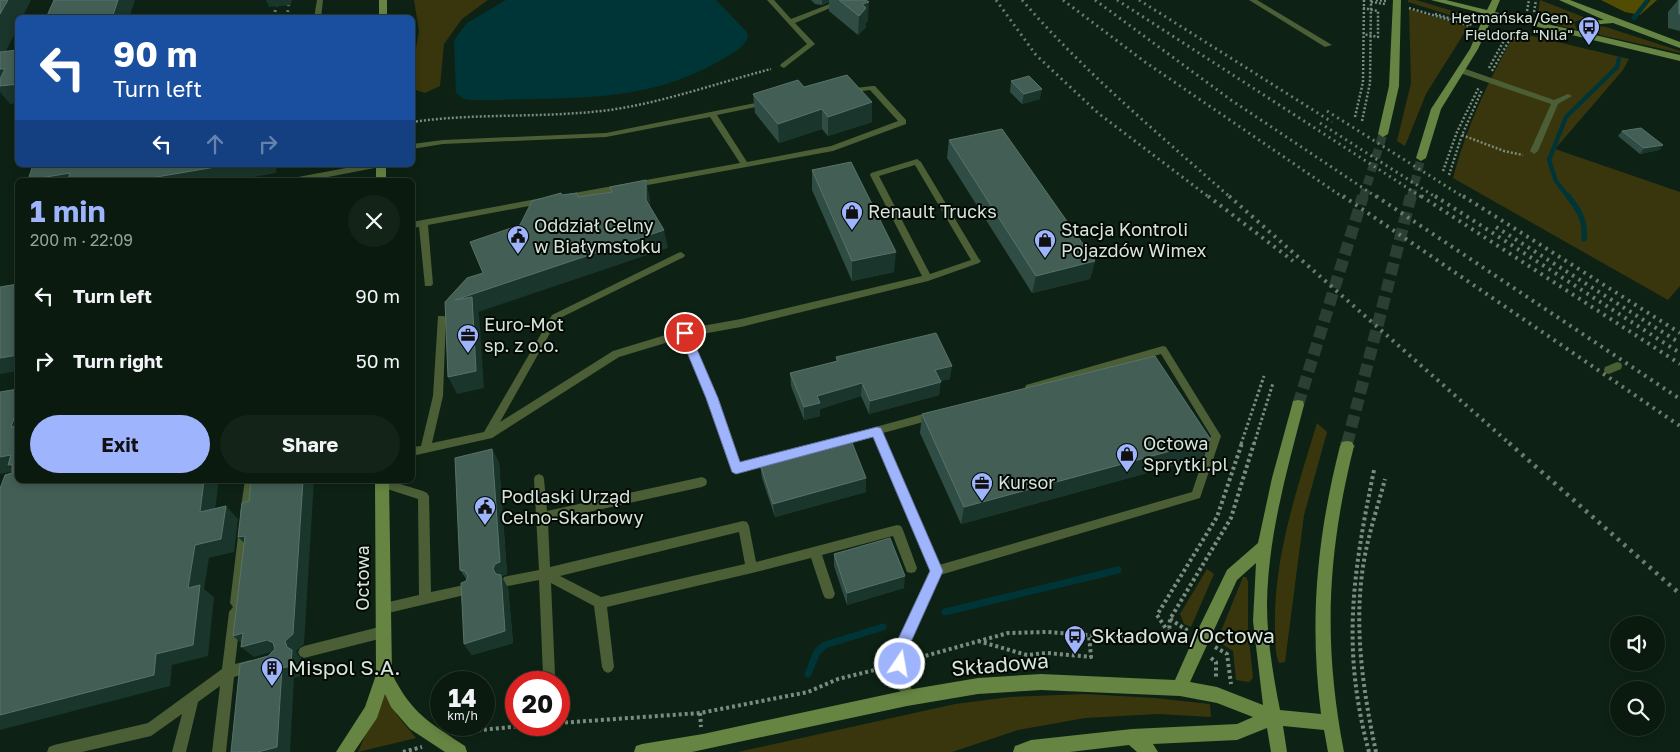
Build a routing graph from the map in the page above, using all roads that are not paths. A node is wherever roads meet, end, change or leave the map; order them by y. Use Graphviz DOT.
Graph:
graph roads {
  1 [pos="320,0"];
  2 [pos="383,0"];
  3 [pos="770,0"];
  4 [pos="846,0"];
  5 [pos="1252,0"];
  6 [pos="1435,0"];
  7 [pos="1496,0"];
  8 [pos="1562,0"];
  9 [pos="1397,3"];
  10 [pos="1489,14"];
  11 [pos="318,15"];
  12 [pos="383,15"];
  13 [pos="790,22"];
  14 [pos="1615,22"];
  15 [pos="1593,38"];
  16 [pos="1328,45"];
  17 [pos="1680,45"];
  18 [pos="1680,58"];
  19 [pos="784,66"];
  20 [pos="1460,70"];
  21 [pos="836,92"];
  22 [pos="1568,96"];
  23 [pos="774,100"];
  24 [pos="1555,103"];
  25 [pos="712,114"];
  26 [pos="1383,134"];
  27 [pos="415,147"];
  28 [pos="1534,151"];
  29 [pos="1421,158"];
  30 [pos="745,165"];
  31 [pos="365,167"];
  32 [pos="308,178"];
  33 [pos="561,198"];
  34 [pos="551,200"];
  35 [pos="423,223"];
  36 [pos="415,224"];
  37 [pos="681,255"];
  38 [pos="928,278"];
  39 [pos="428,284"];
  40 [pos="441,318"];
  41 [pos="685,333"];
  42 [pos="1018,391"];
  43 [pos="1298,405"];
  44 [pos="943,412"];
  45 [pos="877,431"];
  46 [pos="488,435"];
  47 [pos="1346,446"];
  48 [pos="425,449"];
  49 [pos="415,451"];
  50 [pos="538,479"];
  51 [pos="702,482"];
  52 [pos="250,483"];
  53 [pos="382,483"];
  54 [pos="387,483"];
  55 [pos="542,517"];
  56 [pos="1264,547"];
  57 [pos="815,551"];
  58 [pos="752,568"];
  59 [pos="911,568"];
  60 [pos="936,571"];
  61 [pos="545,574"];
  62 [pos="508,581"];
  63 [pos="469,589"];
  64 [pos="829,594"];
  65 [pos="424,599"];
  66 [pos="600,603"];
  67 [pos="384,608"];
  68 [pos="383,632"];
  69 [pos="304,652"];
  70 [pos="265,662"];
  71 [pos="608,667"];
  72 [pos="549,671"];
  73 [pos="229,672"];
  74 [pos="384,675"];
  75 [pos="1180,688"];
  76 [pos="193,698"];
  77 [pos="907,698"];
  78 [pos="1273,716"];
  79 [pos="1330,723"];
  80 [pos="1132,737"];
  81 [pos="54,752"];
  82 [pos="179,752"];
  83 [pos="219,752"];
  84 [pos="344,752"];
  85 [pos="459,752"];
  86 [pos="642,752"];
  87 [pos="1021,752"];
  88 [pos="1150,752"];
  89 [pos="1279,752"];
  90 [pos="1336,752"];
  1 -- 11 [label="lane"];
  2 -- 12 [label="main road"];
  3 -- 13 [label="lane"];
  4 -- 13 [label="lane"];
  5 -- 16 [label="lane"];
  6 -- 10 [label="main road"];
  7 -- 10 [label="main road"];
  8 -- 14 [label="main road"];
  9 -- 26 [label="main road"];
  10 -- 15 [label="main road"];
  10 -- 20 [label="main road"];
  13 -- 19 [label="lane"];
  14 -- 15 [label="main road"];
  14 -- 17 [label="main road"];
  15 -- 18 [label="main road"];
  20 -- 24 [label="lane"];
  20 -- 29 [label="main road"];
  21 -- 30 [label="lane"];
  22 -- 24 [label="lane"];
  23 -- 25 [label="lane"];
  24 -- 28 [label="lane"];
  25 -- 27 [label="lane"];
  25 -- 30 [label="lane"];
  30 -- 33 [label="lane"];
  31 -- 32 [label="lane"];
  34 -- 35 [label="lane"];
  35 -- 36 [label="lane"];
  35 -- 39 [label="lane"];
  37 -- 46 [label="lane"];
  38 -- 38 [label="lane"];
  38 -- 41 [label="lane"];
  40 -- 48 [label="lane"];
  41 -- 45 [label="lane"];
  41 -- 46 [label="lane"];
  42 -- 60 [label="lane"];
  43 -- 56 [label="main road"];
  44 -- 45 [label="lane"];
  45 -- 60 [label="lane"];
  46 -- 48 [label="lane"];
  47 -- 79 [label="main road"];
  48 -- 49 [label="lane"];
  50 -- 55 [label="lane"];
  51 -- 55 [label="lane"];
  52 -- 73 [label="lane"];
  53 -- 67 [label="main road, Octowa"];
  54 -- 65 [label="lane"];
  55 -- 61 [label="lane"];
  56 -- 75 [label="main road"];
  56 -- 78 [label="main road"];
  57 -- 58 [label="lane"];
  57 -- 59 [label="lane"];
  57 -- 64 [label="lane"];
  58 -- 61 [label="lane"];
  58 -- 66 [label="lane"];
  60 -- 77 [label="lane"];
  61 -- 62 [label="lane"];
  61 -- 66 [label="lane"];
  61 -- 72 [label="lane"];
  63 -- 65 [label="lane"];
  65 -- 67 [label="lane"];
  66 -- 71 [label="lane"];
  67 -- 68 [label="main road, Octowa"];
  68 -- 69 [label="lane"];
  68 -- 74 [label="main road, Octowa"];
  70 -- 73 [label="lane"];
  73 -- 76 [label="lane"];
  73 -- 83 [label="lane"];
  74 -- 84 [label="main road, Octowa"];
  74 -- 85 [label="main road, Octowa"];
  75 -- 77 [label="main road, Składowa"];
  75 -- 78 [label="main road, Składowa"];
  76 -- 81 [label="lane"];
  76 -- 82 [label="lane"];
  77 -- 86 [label="main road, Składowa"];
  78 -- 79 [label="main road, Składowa"];
  78 -- 80 [label="main road"];
  78 -- 89 [label="main road"];
  79 -- 90 [label="main road"];
  80 -- 87 [label="main road"];
  80 -- 88 [label="main road"];
}
